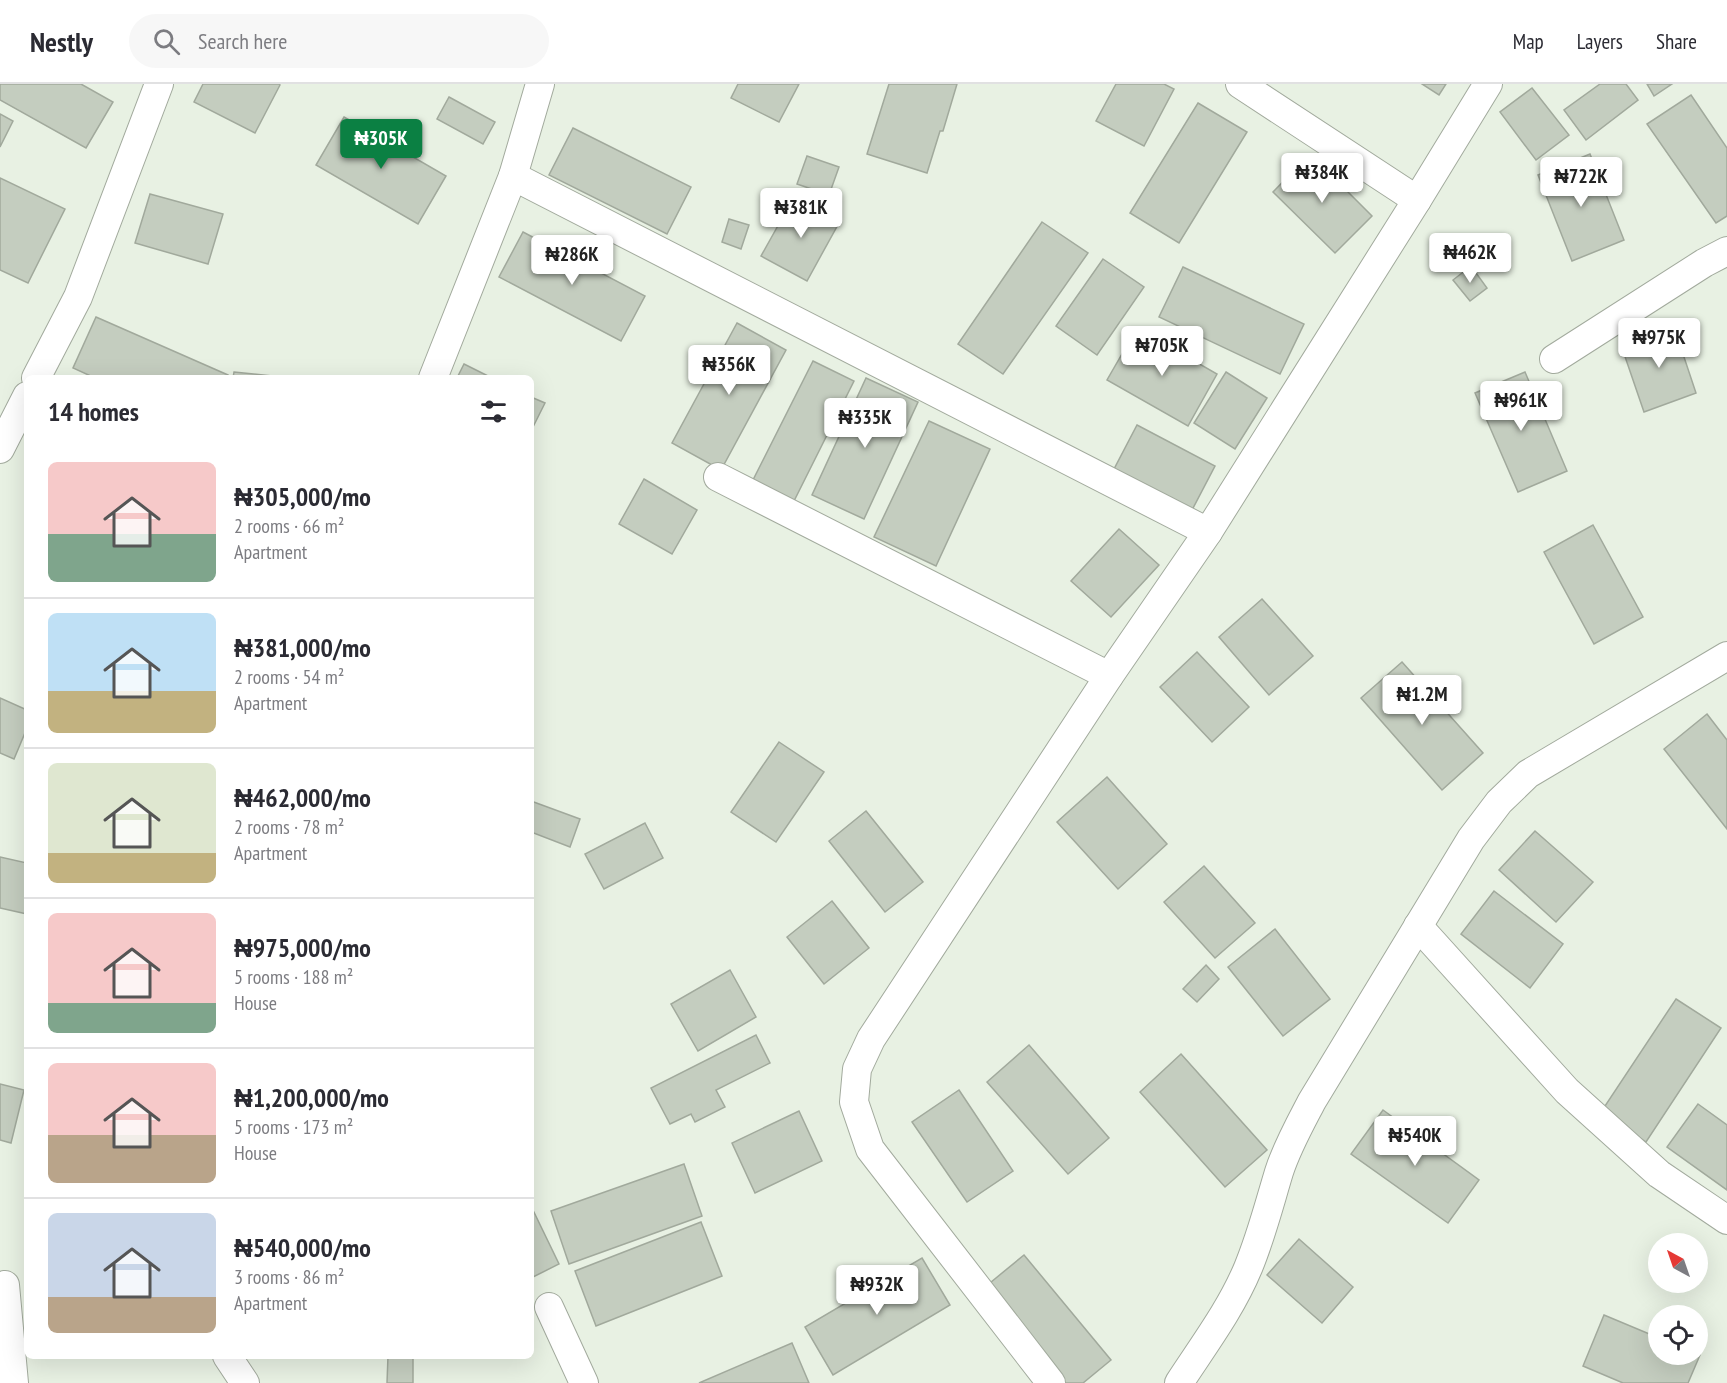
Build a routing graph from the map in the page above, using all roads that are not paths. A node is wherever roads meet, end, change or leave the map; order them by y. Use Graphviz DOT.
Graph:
graph roads {
  1 [pos="159,84"];
  2 [pos="540,84"];
  3 [pos="1240,84"];
  4 [pos="1488,84"];
  5 [pos="513,176"];
  6 [pos="1417,201"];
  7 [pos="1727,250"];
  8 [pos="1554,359"];
  9 [pos="38,375"];
  10 [pos="435,375"];
  11 [pos="24,402"];
  12 [pos="0,449"];
  13 [pos="718,477"];
  14 [pos="1208,532"];
  15 [pos="1727,656"];
  16 [pos="1109,676"];
  17 [pos="1418,926"];
  18 [pos="1727,1220"];
  19 [pos="11,1287"];
  20 [pos="549,1307"];
  21 [pos="229,1359"];
  22 [pos="14,1383"];
  23 [pos="245,1383"];
  24 [pos="584,1383"];
  25 [pos="1051,1383"];
  26 [pos="1179,1383"];
  1 -- 9 [label="street"];
  2 -- 5 [label="street"];
  3 -- 6 [label="street"];
  4 -- 6 [label="street"];
  5 -- 10 [label="street"];
  5 -- 14 [label="street"];
  6 -- 14 [label="street"];
  7 -- 8 [label="street"];
  11 -- 12 [label="street"];
  13 -- 16 [label="street"];
  14 -- 16 [label="street"];
  15 -- 17 [label="street"];
  16 -- 25 [label="street"];
  17 -- 18 [label="street"];
  17 -- 26 [label="street"];
  19 -- 22 [label="street"];
  20 -- 24 [label="street"];
  21 -- 23 [label="street"];
}
